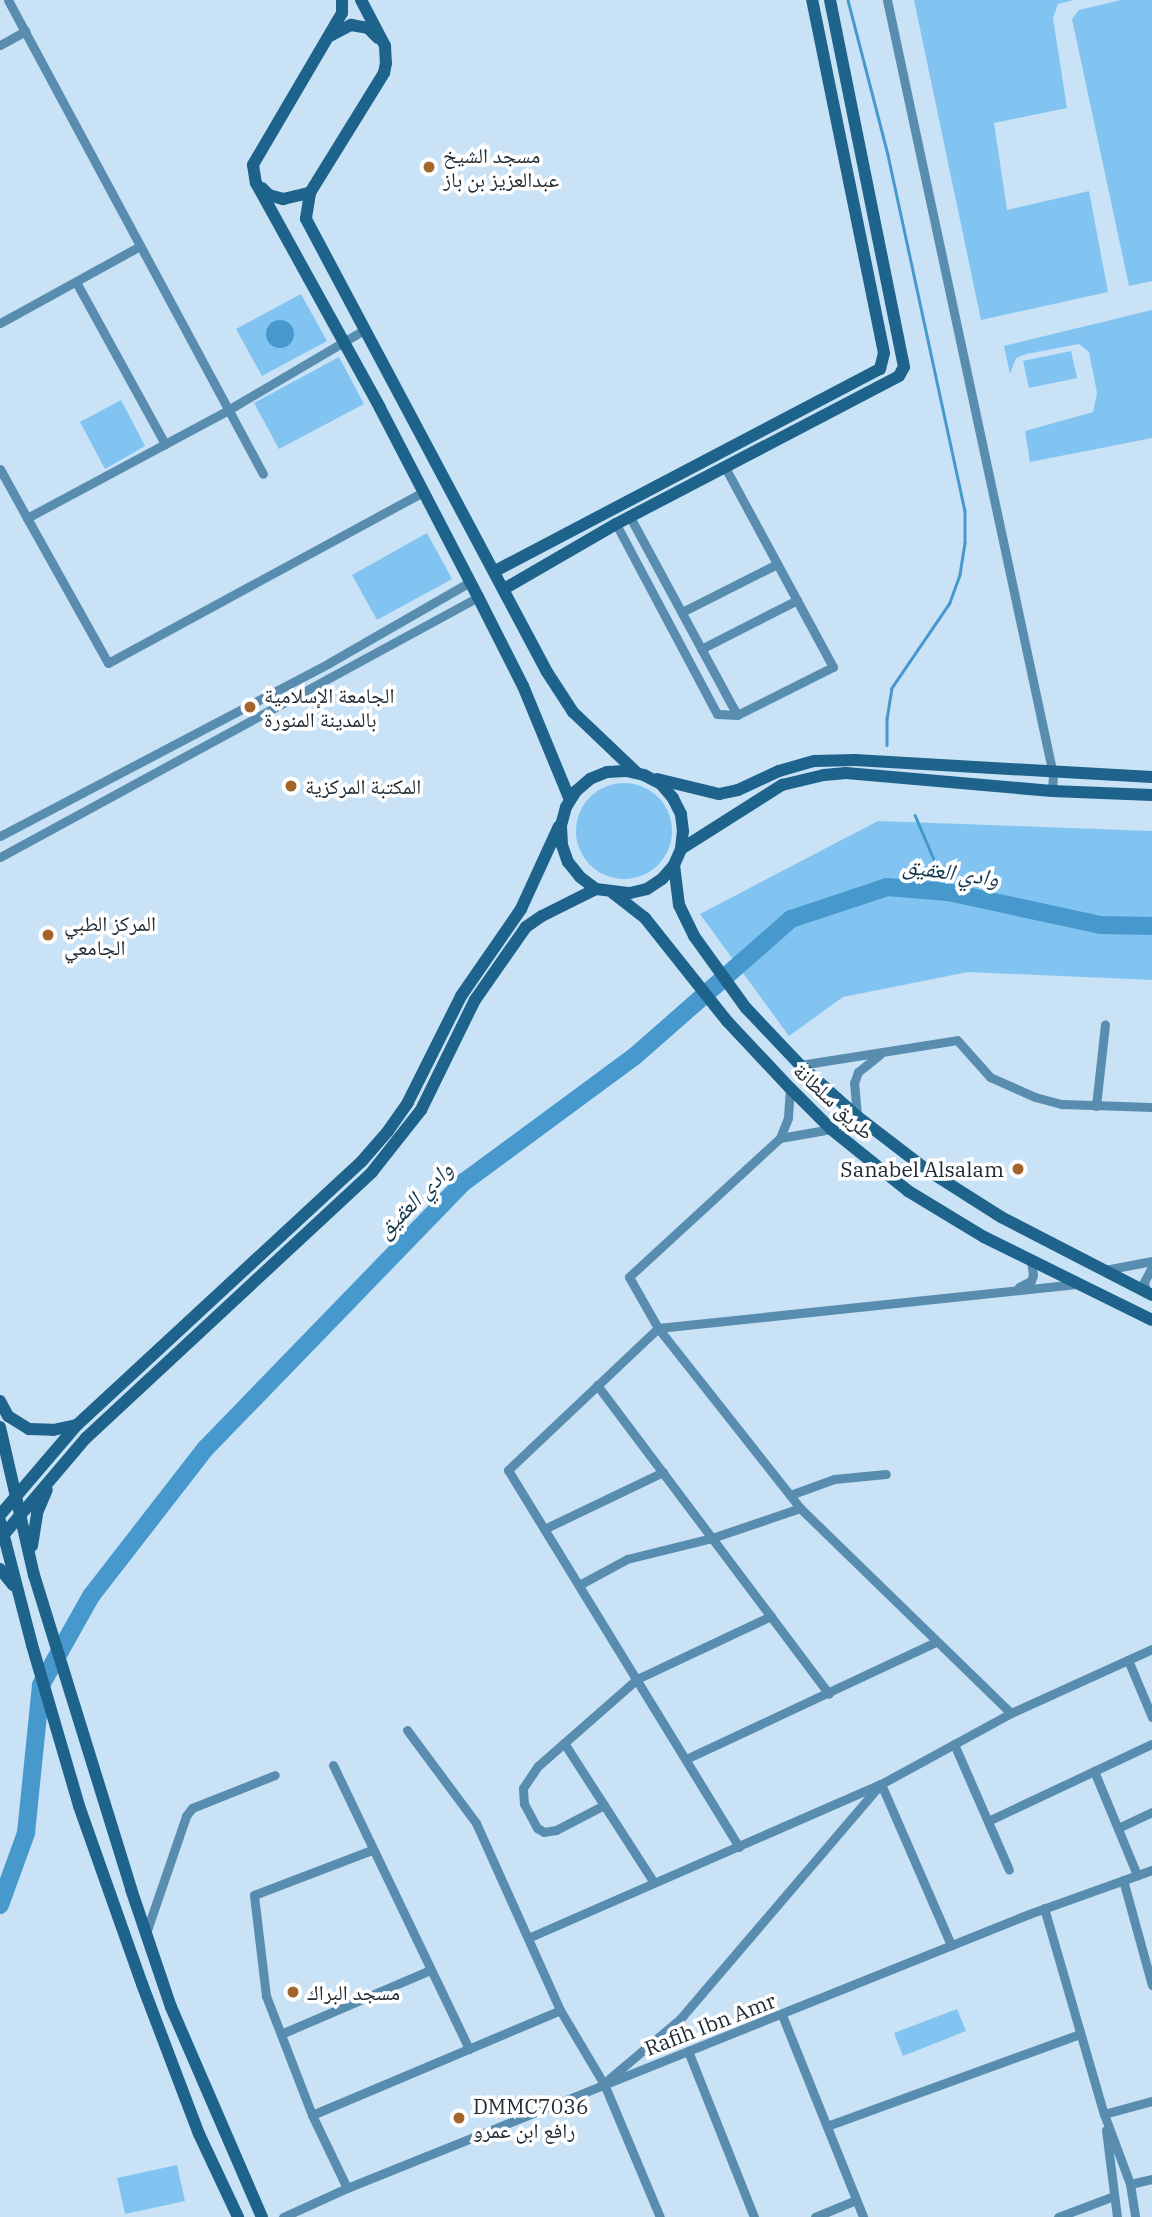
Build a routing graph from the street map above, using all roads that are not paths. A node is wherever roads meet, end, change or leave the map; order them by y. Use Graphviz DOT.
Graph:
graph roads {
  1 [pos="8,0"];
  2 [pos="342,0"];
  3 [pos="361,0"];
  4 [pos="812,0"];
  5 [pos="830,0"];
  6 [pos="887,0"];
  7 [pos="25,31"];
  8 [pos="329,36"];
  9 [pos="0,45"];
  10 [pos="386,46"];
  11 [pos="256,183"];
  12 [pos="310,193"];
  13 [pos="140,246"];
  14 [pos="338,280"];
  15 [pos="76,282"];
  16 [pos="316,292"];
  17 [pos="0,323"];
  18 [pos="364,330"];
  19 [pos="345,342"];
  20 [pos="228,410"];
  21 [pos="165,444"];
  22 [pos="725,467"];
  23 [pos="0,469"];
  24 [pos="263,474"];
  25 [pos="424,492"];
  26 [pos="27,517"];
  27 [pos="630,517"];
  28 [pos="616,524"];
  29 [pos="476,538"];
  30 [pos="453,550"];
  31 [pos="777,564"];
  32 [pos="495,571"];
  33 [pos="470,582"];
  34 [pos="504,589"];
  35 [pos="478,597"];
  36 [pos="797,600"];
  37 [pos="682,612"];
  38 [pos="701,649"];
  39 [pos="737,715"];
  40 [pos="640,774"];
  41 [pos="1053,774"];
  42 [pos="1152,777"];
  43 [pos="1052,791"];
  44 [pos="1152,795"];
  45 [pos="570,800"];
  46 [pos="563,817"];
  47 [pos="0,835"];
  48 [pos="681,849"];
  49 [pos="0,857"];
  50 [pos="674,865"];
  51 [pos="596,889"];
  52 [pos="613,893"];
  53 [pos="1105,1024"];
  54 [pos="882,1052"];
  55 [pos="800,1065"];
  56 [pos="790,1088"];
  57 [pos="1096,1106"];
  58 [pos="1152,1107"];
  59 [pos="858,1117"];
  60 [pos="831,1129"];
  61 [pos="780,1138"];
  62 [pos="1031,1261"];
  63 [pos="1152,1261"];
  64 [pos="1152,1267"];
  65 [pos="1105,1270"];
  66 [pos="1077,1284"];
  67 [pos="1014,1290"];
  68 [pos="1149,1294"];
  69 [pos="1152,1320"];
  70 [pos="658,1328"];
  71 [pos="597,1385"];
  72 [pos="0,1401"];
  73 [pos="77,1425"];
  74 [pos="0,1427"];
  75 [pos="65,1461"];
  76 [pos="663,1472"];
  77 [pos="886,1474"];
  78 [pos="790,1495"];
  79 [pos="16,1496"];
  80 [pos="800,1508"];
  81 [pos="0,1515"];
  82 [pos="20,1516"];
  83 [pos="0,1521"];
  84 [pos="544,1530"];
  85 [pos="2,1537"];
  86 [pos="712,1538"];
  87 [pos="0,1569"];
  88 [pos="34,1575"];
  89 [pos="579,1585"];
  90 [pos="17,1591"];
  91 [pos="771,1616"];
  92 [pos="936,1642"];
  93 [pos="1152,1649"];
  94 [pos="1128,1660"];
  95 [pos="637,1679"];
  96 [pos="829,1694"];
  97 [pos="1011,1713"];
  98 [pos="1152,1717"];
  99 [pos="407,1730"];
  100 [pos="564,1743"];
  101 [pos="954,1744"];
  102 [pos="1152,1744"];
  103 [pos="686,1759"];
  104 [pos="333,1765"];
  105 [pos="1094,1771"];
  106 [pos="275,1775"];
  107 [pos="881,1784"];
  108 [pos="604,1805"];
  109 [pos="1152,1812"];
  110 [pos="988,1821"];
  111 [pos="1118,1828"];
  112 [pos="739,1847"];
  113 [pos="372,1850"];
  114 [pos="1009,1870"];
  115 [pos="1152,1870"];
  116 [pos="1137,1875"];
  117 [pos="1123,1880"];
  118 [pos="653,1881"];
  119 [pos="1044,1908"];
  120 [pos="146,1933"];
  121 [pos="528,1937"];
  122 [pos="951,1945"];
  123 [pos="1149,1963"];
  124 [pos="430,1970"];
  125 [pos="1152,1985"];
  126 [pos="560,2010"];
  127 [pos="782,2015"];
  128 [pos="281,2034"];
  129 [pos="1080,2034"];
  130 [pos="468,2049"];
  131 [pos="688,2051"];
  132 [pos="604,2084"];
  133 [pos="1152,2101"];
  134 [pos="312,2115"];
  135 [pos="1104,2115"];
  136 [pos="827,2126"];
  137 [pos="1152,2179"];
  138 [pos="1130,2184"];
  139 [pos="347,2188"];
  140 [pos="1114,2196"];
  141 [pos="856,2200"];
  142 [pos="238,2217"];
  143 [pos="262,2217"];
  144 [pos="283,2217"];
  145 [pos="660,2217"];
  146 [pos="754,2217"];
  147 [pos="816,2217"];
  148 [pos="863,2217"];
  149 [pos="1058,2217"];
  150 [pos="1117,2217"];
  151 [pos="1135,2217"];
  1 -- 7 [label="street"];
  2 -- 8 [label="main road"];
  3 -- 10 [label="main road"];
  4 -- 32 [label="main road"];
  5 -- 22 [label="main road"];
  6 -- 41 [label="street"];
  7 -- 9 [label="street"];
  7 -- 13 [label="street"];
  8 -- 10 [label="main road"];
  8 -- 11 [label="main road"];
  10 -- 12 [label="main road"];
  11 -- 12 [label="main road"];
  11 -- 16 [label="main road"];
  12 -- 14 [label="main road"];
  13 -- 15 [label="street"];
  13 -- 20 [label="street"];
  14 -- 16 [label="main road"];
  14 -- 18 [label="main road"];
  15 -- 17 [label="street"];
  15 -- 21 [label="street"];
  16 -- 19 [label="main road"];
  18 -- 19 [label="street"];
  18 -- 29 [label="main road"];
  19 -- 20 [label="street"];
  19 -- 25 [label="main road"];
  20 -- 21 [label="street"];
  20 -- 24 [label="street"];
  21 -- 26 [label="street"];
  22 -- 27 [label="main road"];
  22 -- 31 [label="street"];
  23 -- 26 [label="street"];
  25 -- 26 [label="street"];
  25 -- 30 [label="main road"];
  27 -- 28 [label="main road"];
  27 -- 37 [label="street"];
  28 -- 34 [label="main road"];
  28 -- 39 [label="street"];
  29 -- 30 [label="main road"];
  29 -- 32 [label="main road"];
  30 -- 33 [label="main road"];
  31 -- 36 [label="street"];
  31 -- 37 [label="street"];
  32 -- 34 [label="main road"];
  33 -- 35 [label="main road"];
  33 -- 47 [label="street"];
  34 -- 40 [label="main road"];
  35 -- 45 [label="main road"];
  35 -- 49 [label="street"];
  36 -- 38 [label="street"];
  36 -- 39 [label="street"];
  37 -- 38 [label="street"];
  38 -- 39 [label="street"];
  40 -- 41 [label="main road"];
  40 -- 45 [label="main road"];
  40 -- 48 [label="main road"];
  41 -- 42 [label="main road"];
  41 -- 43 [label="street"];
  43 -- 44 [label="main road"];
  43 -- 48 [label="main road"];
  45 -- 46 [label="main road"];
  46 -- 51 [label="main road"];
  46 -- 73 [label="main road"];
  48 -- 50 [label="main road"];
  50 -- 52 [label="main road"];
  50 -- 55 [label="main road, طريق سلطانة"];
  51 -- 52 [label="main road"];
  51 -- 75 [label="main road"];
  52 -- 56 [label="main road, طريق سلطانة"];
  53 -- 57 [label="street"];
  54 -- 55 [label="street"];
  54 -- 57 [label="street"];
  54 -- 59 [label="street"];
  55 -- 59 [label="main road, طريق سلطانة"];
  56 -- 60 [label="main road, طريق سلطانة"];
  56 -- 61 [label="street"];
  57 -- 58 [label="street"];
  59 -- 65 [label="main road, طريق سلطانة"];
  60 -- 61 [label="street"];
  60 -- 62 [label="main road, طريق سلطانة"];
  61 -- 70 [label="street"];
  62 -- 66 [label="main road, طريق سلطانة"];
  62 -- 67 [label="street"];
  63 -- 65 [label="street"];
  64 -- 68 [label="street"];
  65 -- 68 [label="main road, طريق سلطانة"];
  66 -- 67 [label="street"];
  66 -- 69 [label="main road, طريق سلطانة"];
  67 -- 70 [label="street"];
  70 -- 71 [label="street"];
  70 -- 78 [label="street"];
  71 -- 76 [label="street"];
  71 -- 84 [label="street"];
  72 -- 73 [label="main road"];
  73 -- 79 [label="main road"];
  74 -- 79 [label="main road"];
  75 -- 82 [label="main road"];
  75 -- 88 [label="main road"];
  76 -- 84 [label="street"];
  76 -- 86 [label="street"];
  77 -- 78 [label="street"];
  78 -- 80 [label="street"];
  79 -- 81 [label="main road"];
  79 -- 82 [label="main road"];
  80 -- 86 [label="street"];
  80 -- 92 [label="street"];
  82 -- 85 [label="main road"];
  82 -- 88 [label="main road"];
  83 -- 85 [label="main road"];
  84 -- 89 [label="street"];
  85 -- 90 [label="main road"];
  86 -- 89 [label="street"];
  86 -- 91 [label="street"];
  87 -- 90 [label="main road"];
  88 -- 120 [label="main road"];
  89 -- 95 [label="street"];
  90 -- 142 [label="main road"];
  91 -- 95 [label="street"];
  91 -- 96 [label="street"];
  92 -- 96 [label="street"];
  92 -- 97 [label="street"];
  93 -- 94 [label="street"];
  94 -- 97 [label="street"];
  94 -- 98 [label="street"];
  95 -- 100 [label="street"];
  95 -- 103 [label="street"];
  96 -- 103 [label="street"];
  97 -- 101 [label="street"];
  99 -- 121 [label="street"];
  100 -- 108 [label="street"];
  100 -- 108 [label="street"];
  101 -- 107 [label="street"];
  101 -- 110 [label="street"];
  102 -- 105 [label="street"];
  103 -- 112 [label="street"];
  104 -- 113 [label="street"];
  105 -- 110 [label="street"];
  105 -- 111 [label="street"];
  106 -- 120 [label="street"];
  107 -- 112 [label="street"];
  107 -- 122 [label="street"];
  107 -- 132 [label="street"];
  108 -- 118 [label="street"];
  109 -- 111 [label="street"];
  110 -- 114 [label="street"];
  111 -- 116 [label="street"];
  112 -- 118 [label="street"];
  113 -- 124 [label="street"];
  113 -- 128 [label="street"];
  115 -- 116 [label="street, Rafih Ibn Amr"];
  116 -- 117 [label="street, Rafih Ibn Amr"];
  117 -- 119 [label="street, Rafih Ibn Amr"];
  117 -- 123 [label="street"];
  118 -- 121 [label="street"];
  119 -- 122 [label="street, Rafih Ibn Amr"];
  119 -- 129 [label="street"];
  120 -- 143 [label="main road"];
  121 -- 126 [label="street"];
  122 -- 127 [label="street, Rafih Ibn Amr"];
  123 -- 125 [label="street"];
  124 -- 128 [label="street"];
  124 -- 130 [label="street"];
  126 -- 130 [label="street"];
  126 -- 132 [label="street"];
  127 -- 131 [label="street, Rafih Ibn Amr"];
  127 -- 136 [label="street"];
  128 -- 134 [label="street"];
  129 -- 135 [label="street"];
  129 -- 136 [label="street"];
  130 -- 134 [label="street"];
  131 -- 132 [label="street, Rafih Ibn Amr"];
  131 -- 146 [label="street"];
  132 -- 139 [label="street, Rafih Ibn Amr"];
  132 -- 145 [label="street"];
  133 -- 135 [label="street"];
  134 -- 139 [label="street"];
  135 -- 138 [label="street"];
  135 -- 140 [label="street"];
  136 -- 141 [label="street"];
  137 -- 138 [label="street"];
  138 -- 151 [label="street"];
  139 -- 144 [label="street, Rafih Ibn Amr"];
  140 -- 149 [label="street"];
  140 -- 150 [label="street"];
  141 -- 147 [label="street"];
  141 -- 148 [label="street"];
}
